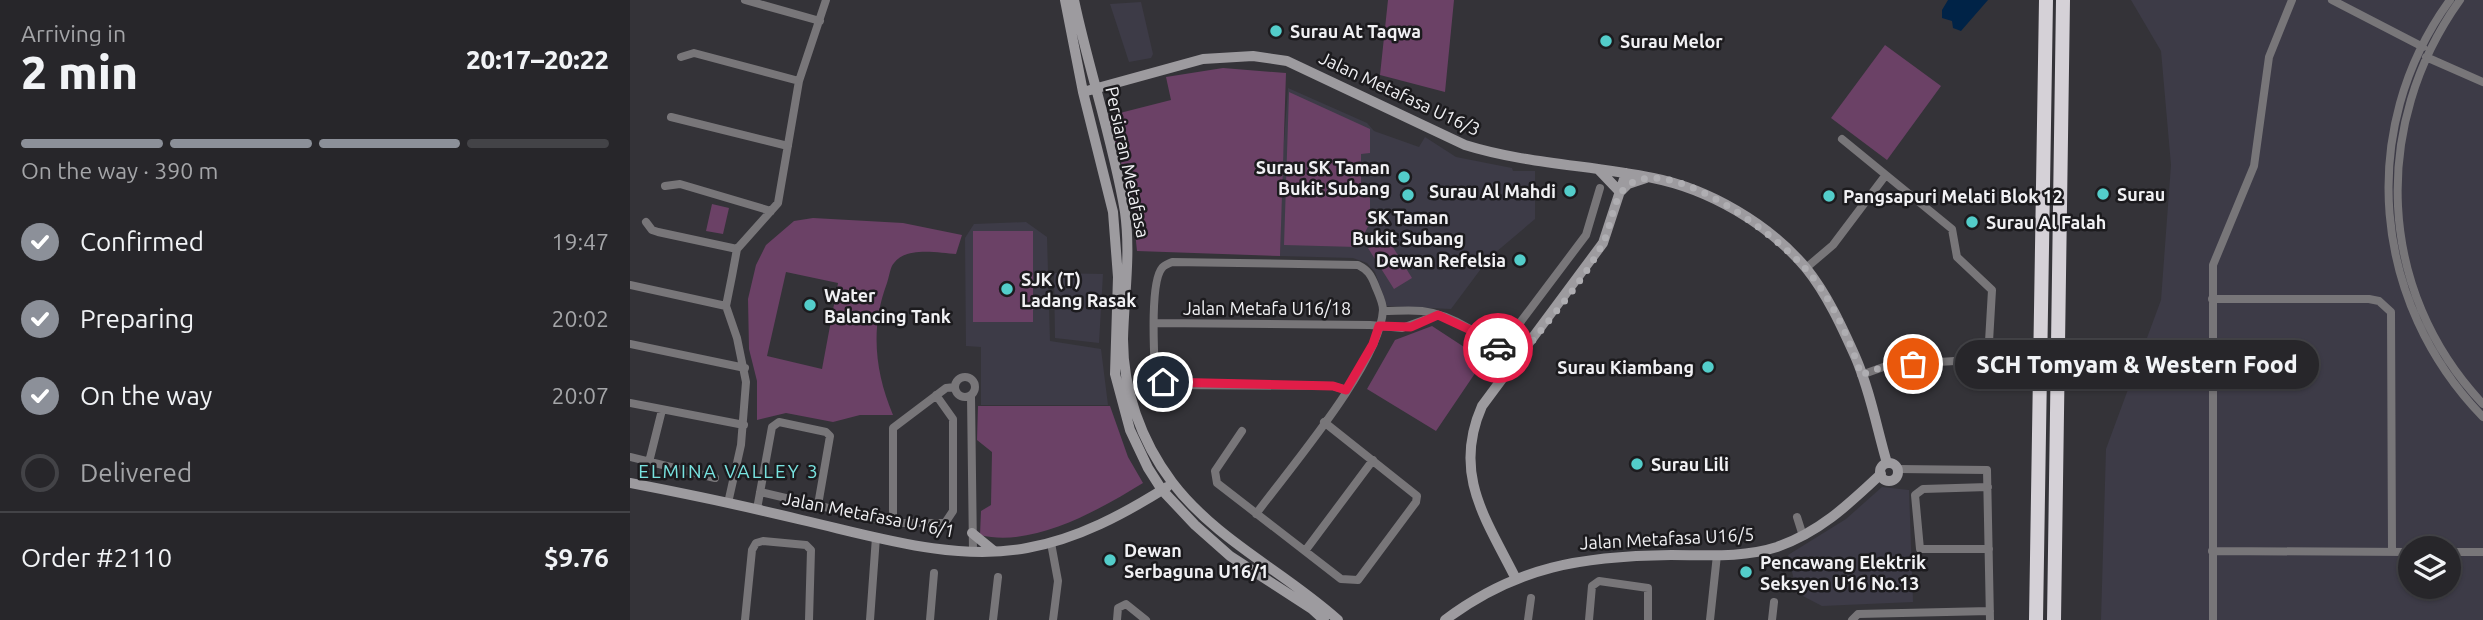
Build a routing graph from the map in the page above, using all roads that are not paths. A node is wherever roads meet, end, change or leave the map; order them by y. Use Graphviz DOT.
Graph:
graph roads {
  1 [pos="745,0"];
  2 [pos="827,0"];
  3 [pos="1065,0"];
  4 [pos="1074,0"];
  5 [pos="2046,0"];
  6 [pos="2063,0"];
  7 [pos="2292,0"];
  8 [pos="2332,0"];
  9 [pos="2450,0"];
  10 [pos="2460,0"];
  11 [pos="820,21"];
  12 [pos="2420,46"];
  13 [pos="2427,54"];
  14 [pos="681,57"];
  15 [pos="799,81"];
  16 [pos="2483,82"];
  17 [pos="1096,89"];
  18 [pos="1083,92"];
  19 [pos="671,117"];
  20 [pos="1842,139"];
  21 [pos="788,146"];
  22 [pos="1597,169"];
  23 [pos="1626,173"];
  24 [pos="1885,176"];
  25 [pos="1649,177"];
  26 [pos="665,186"];
  27 [pos="1600,188"];
  28 [pos="1620,192"];
  29 [pos="771,211"];
  30 [pos="1592,219"];
  31 [pos="646,222"];
  32 [pos="1611,225"];
  33 [pos="737,249"];
  34 [pos="1806,268"];
  35 [pos="1551,284"];
  36 [pos="630,285"];
  37 [pos="1566,296"];
  38 [pos="2212,299"];
  39 [pos="726,306"];
  40 [pos="1383,311"];
  41 [pos="1402,311"];
  42 [pos="1530,311"];
  43 [pos="1438,315"];
  44 [pos="1155,323"];
  45 [pos="1545,323"];
  46 [pos="1379,326"];
  47 [pos="1402,328"];
  48 [pos="1533,339"];
  49 [pos="630,344"];
  50 [pos="1516,362"];
  51 [pos="745,368"];
  52 [pos="1861,375"];
  53 [pos="955,387"];
  54 [pos="1346,390"];
  55 [pos="936,395"];
  56 [pos="971,396"];
  57 [pos="630,402"];
  58 [pos="2483,404"];
  59 [pos="662,410"];
  60 [pos="2483,417"];
  61 [pos="1324,422"];
  62 [pos="744,425"];
  63 [pos="1242,431"];
  64 [pos="630,457"];
  65 [pos="1373,460"];
  66 [pos="649,462"];
  67 [pos="1892,466"];
  68 [pos="715,478"];
  69 [pos="630,483"];
  70 [pos="1173,484"];
  71 [pos="1988,487"];
  72 [pos="1162,490"];
  73 [pos="760,492"];
  74 [pos="728,503"];
  75 [pos="818,505"];
  76 [pos="757,509"];
  77 [pos="1256,514"];
  78 [pos="1797,517"];
  79 [pos="893,523"];
  80 [pos="972,531"];
  81 [pos="1803,536"];
  82 [pos="876,537"];
  83 [pos="1051,543"];
  84 [pos="1989,549"];
  85 [pos="953,550"];
  86 [pos="994,551"];
  87 [pos="1305,551"];
  88 [pos="2213,551"];
  89 [pos="973,552"];
  90 [pos="2392,552"];
  91 [pos="2398,552"];
  92 [pos="2461,552"];
  93 [pos="2483,552"];
  94 [pos="1717,555"];
  95 [pos="934,573"];
  96 [pos="998,577"];
  97 [pos="1516,579"];
  98 [pos="1531,597"];
  99 [pos="1774,602"];
  100 [pos="1990,616"];
  101 [pos="745,620"];
  102 [pos="809,620"];
  103 [pos="870,620"];
  104 [pos="930,620"];
  105 [pos="993,620"];
  106 [pos="1053,620"];
  107 [pos="1117,620"];
  108 [pos="1146,620"];
  109 [pos="1324,620"];
  110 [pos="1338,620"];
  111 [pos="1445,620"];
  112 [pos="1528,620"];
  113 [pos="1589,620"];
  114 [pos="1648,620"];
  115 [pos="1710,620"];
  116 [pos="1772,620"];
  117 [pos="1852,620"];
  118 [pos="2036,620"];
  119 [pos="2054,620"];
  120 [pos="2213,620"];
  1 -- 11 [label="street"];
  2 -- 11 [label="street"];
  3 -- 18 [label="street, Persiaran Metafasa"];
  4 -- 17 [label="street, Persiaran Metafasa"];
  5 -- 118 [label="highway"];
  6 -- 119 [label="highway"];
  7 -- 38 [label="street"];
  8 -- 12 [label="street"];
  9 -- 12 [label="street"];
  10 -- 13 [label="street"];
  11 -- 15 [label="street"];
  12 -- 13 [label="street"];
  12 -- 60 [label="street"];
  13 -- 16 [label="street"];
  13 -- 58 [label="street"];
  14 -- 15 [label="street"];
  15 -- 21 [label="street"];
  17 -- 18 [label="street, Jalan Metafasa U16/3"];
  17 -- 22 [label="street, Jalan Metafasa U16/3"];
  17 -- 70 [label="street, Persiaran Metafasa"];
  18 -- 72 [label="street, Persiaran Metafasa"];
  19 -- 21 [label="street"];
  20 -- 24 [label="street"];
  21 -- 29 [label="street"];
  22 -- 23 [label="street, Jalan Metafasa U16/3"];
  22 -- 28 [label="street"];
  23 -- 25 [label="street, Jalan Metafasa U16/3"];
  23 -- 28 [label="street"];
  24 -- 34 [label="street"];
  24 -- 52 [label="street"];
  25 -- 28 [label="street"];
  25 -- 34 [label="street, Jalan Metafasa U16/3"];
  26 -- 29 [label="street"];
  27 -- 30 [label="street"];
  28 -- 32 [label="street"];
  29 -- 33 [label="street"];
  30 -- 32 [label="street"];
  30 -- 35 [label="street"];
  31 -- 33 [label="street"];
  32 -- 37 [label="street"];
  33 -- 39 [label="street"];
  34 -- 52 [label="street, Jalan Metafasa U16/3"];
  35 -- 37 [label="street"];
  35 -- 42 [label="street"];
  36 -- 39 [label="street"];
  37 -- 45 [label="street"];
  38 -- 88 [label="street"];
  38 -- 90 [label="street"];
  39 -- 51 [label="street"];
  40 -- 41 [label="street"];
  40 -- 44 [label="street"];
  40 -- 46 [label="street"];
  41 -- 43 [label="street"];
  41 -- 47 [label="street"];
  42 -- 45 [label="street"];
  42 -- 48 [label="street"];
  43 -- 47 [label="street"];
  43 -- 50 [label="street"];
  44 -- 46 [label="street, Jalan Metafa U16/18"];
  44 -- 54 [label="street"];
  45 -- 48 [label="street"];
  46 -- 47 [label="street, Jalan Metafa U16/18"];
  46 -- 54 [label="street"];
  48 -- 50 [label="street"];
  49 -- 51 [label="street"];
  50 -- 97 [label="street"];
  51 -- 62 [label="street"];
  52 -- 67 [label="street, Jalan Metafasa U16/3"];
  53 -- 55 [label="street"];
  53 -- 56 [label="street"];
  53 -- 56 [label="street"];
  54 -- 61 [label="street"];
  55 -- 79 [label="street"];
  55 -- 79 [label="street"];
  56 -- 80 [label="street"];
  57 -- 59 [label="street"];
  59 -- 62 [label="street"];
  59 -- 66 [label="street"];
  61 -- 65 [label="street"];
  61 -- 77 [label="street"];
  62 -- 74 [label="street"];
  63 -- 77 [label="street"];
  64 -- 66 [label="street"];
  65 -- 87 [label="street"];
  65 -- 87 [label="street"];
  66 -- 68 [label="street"];
  67 -- 71 [label="street"];
  67 -- 81 [label="street, Jalan Metafasa U16/5"];
  69 -- 74 [label="street, Jalan Metafasa U16/1"];
  70 -- 72 [label="street, Jalan Metafasa U16/1"];
  70 -- 110 [label="street, Persiaran Metafasa"];
  71 -- 84 [label="street"];
  71 -- 84 [label="street"];
  72 -- 83 [label="street, Jalan Metafasa U16/1"];
  72 -- 109 [label="street, Persiaran Metafasa"];
  73 -- 75 [label="street"];
  73 -- 75 [label="street"];
  73 -- 76 [label="street"];
  74 -- 76 [label="street, Jalan Metafasa U16/1"];
  75 -- 79 [label="street"];
  76 -- 82 [label="street, Jalan Metafasa U16/1"];
  77 -- 87 [label="street"];
  78 -- 81 [label="street"];
  80 -- 85 [label="street"];
  80 -- 86 [label="street"];
  80 -- 89 [label="street"];
  81 -- 94 [label="street, Jalan Metafasa U16/5"];
  82 -- 85 [label="street, Jalan Metafasa U16/1"];
  82 -- 103 [label="street"];
  83 -- 86 [label="street, Jalan Metafasa U16/1"];
  83 -- 106 [label="street"];
  84 -- 100 [label="street"];
  85 -- 89 [label="street, Jalan Metafasa U16/1"];
  86 -- 89 [label="street, Jalan Metafasa U16/1"];
  88 -- 90 [label="street"];
  88 -- 120 [label="street"];
  90 -- 91 [label="street"];
  92 -- 93 [label="street"];
  94 -- 97 [label="street, Jalan Metafasa U16/5"];
  94 -- 115 [label="street"];
  95 -- 104 [label="street"];
  96 -- 105 [label="street"];
  97 -- 111 [label="street, Jalan Metafasa U16/5"];
  98 -- 112 [label="street"];
  99 -- 116 [label="street"];
  100 -- 117 [label="street"];
  101 -- 102 [label="street"];
  107 -- 108 [label="street"];
  113 -- 114 [label="street"];
}
